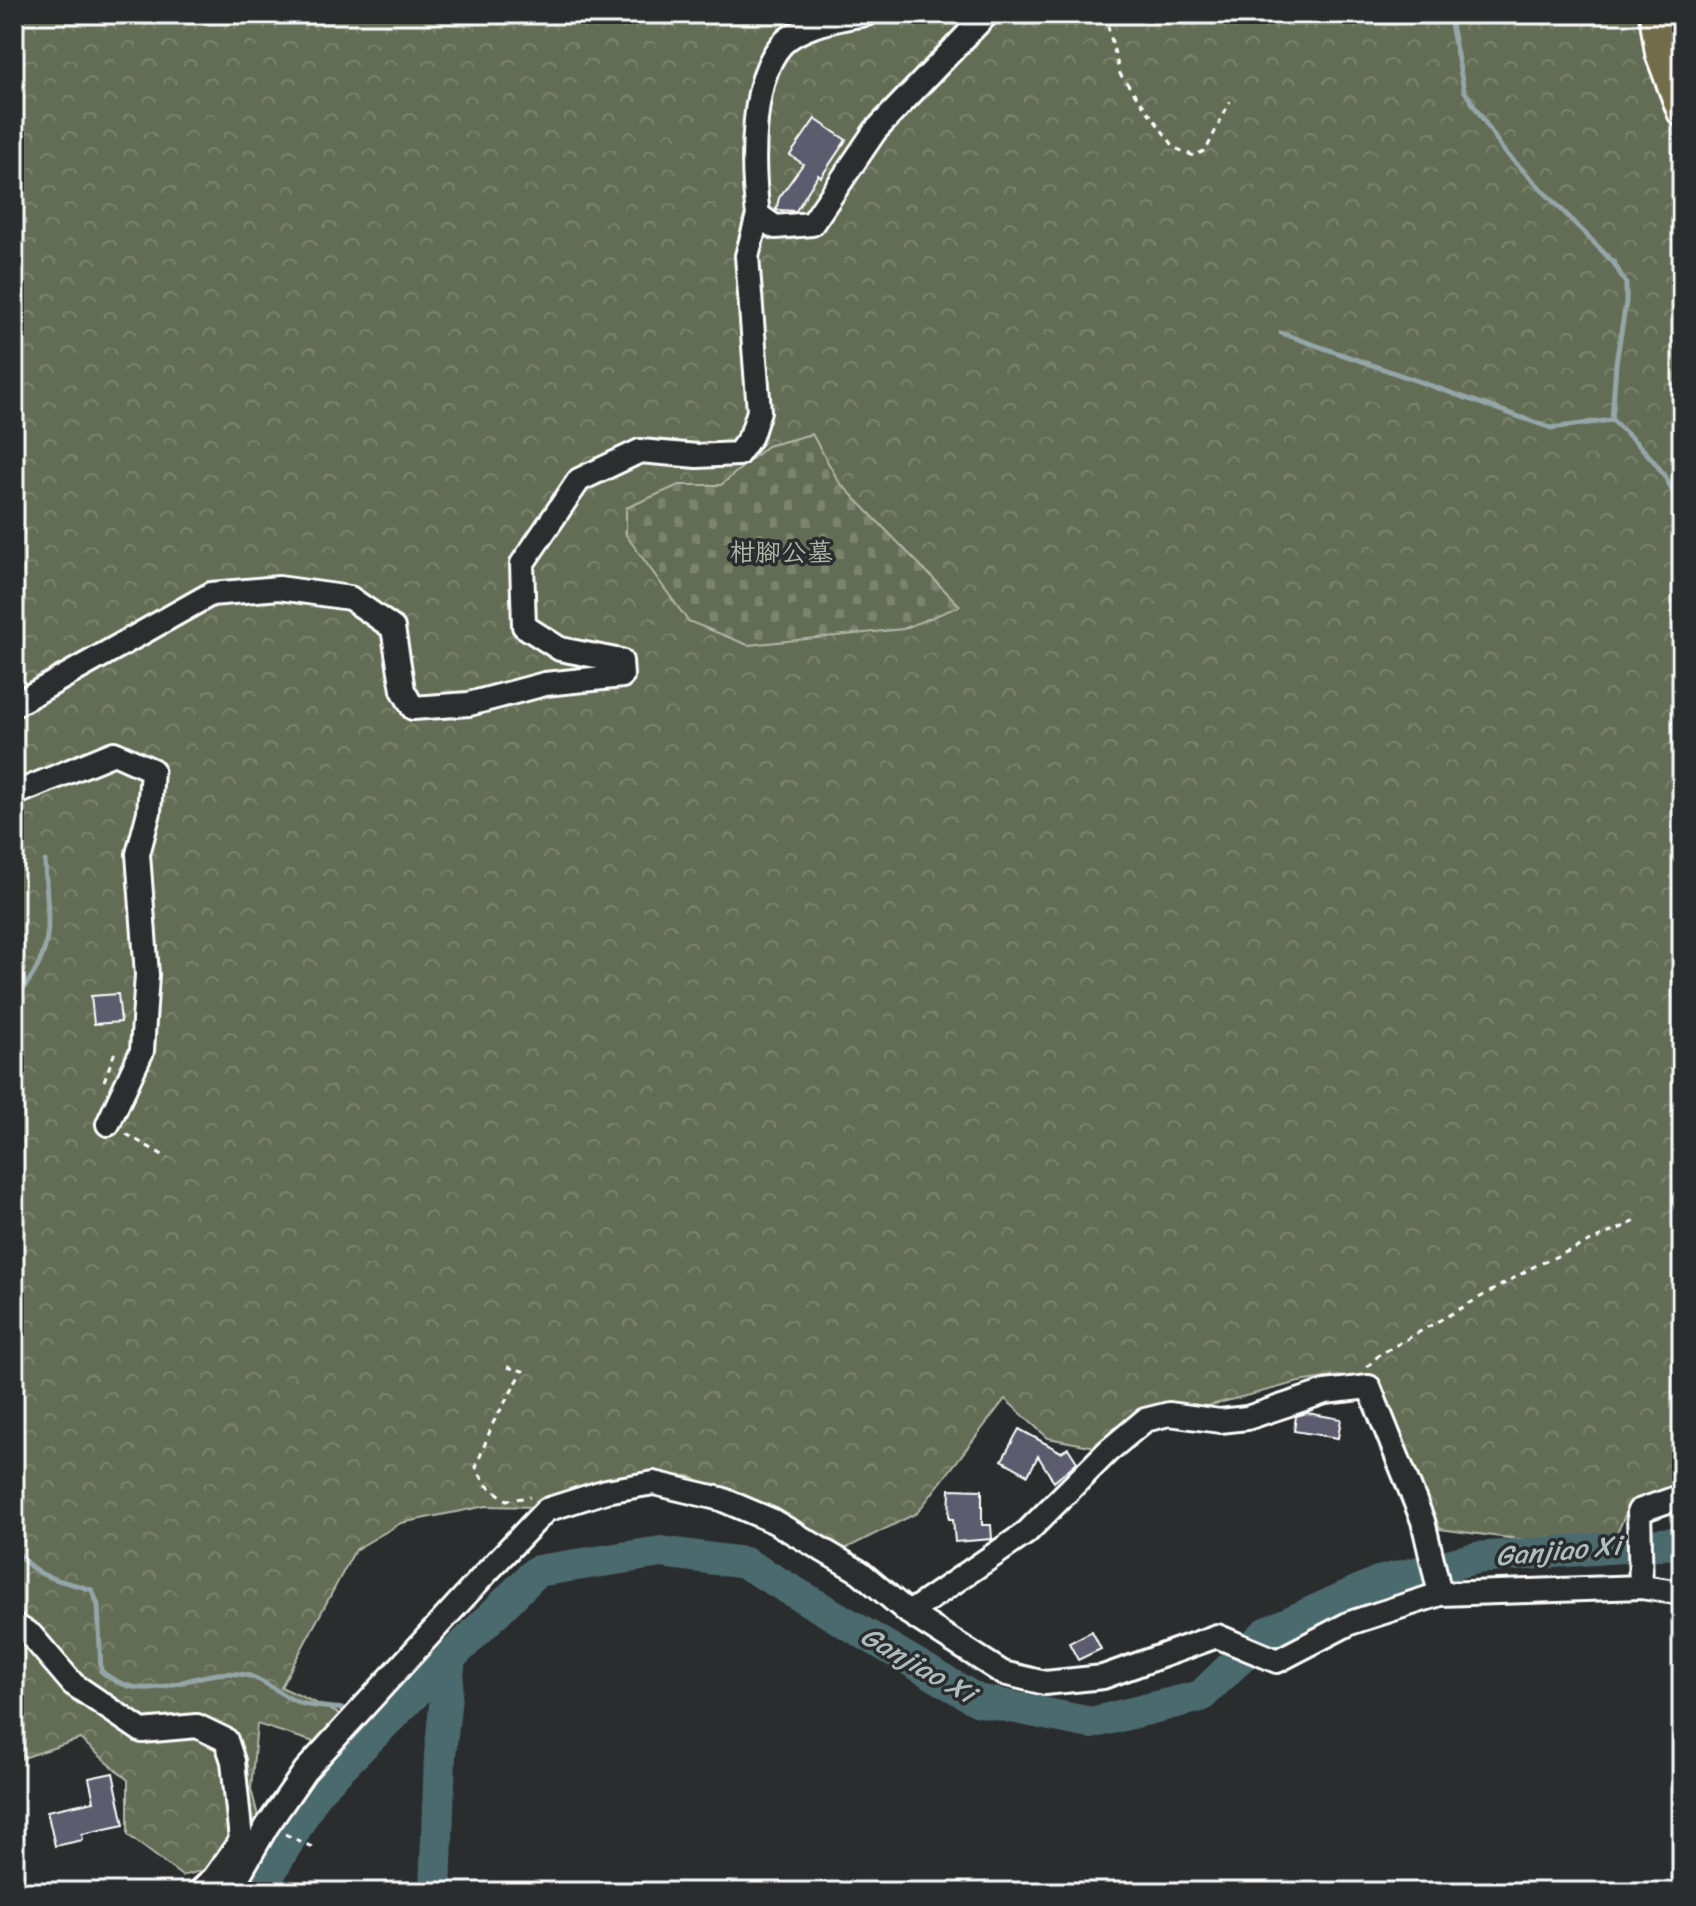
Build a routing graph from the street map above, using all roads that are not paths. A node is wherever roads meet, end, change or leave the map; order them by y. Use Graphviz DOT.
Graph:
graph roads {
  1 [pos="866,14"];
  2 [pos="987,14"];
  3 [pos="1654,14"];
  4 [pos="1682,112"];
  5 [pos="758,215"];
  6 [pos="14,705"];
  7 [pos="14,794"];
  8 [pos="108,1124"];
  9 [pos="1682,1496"];
  10 [pos="1641,1587"];
  11 [pos="1682,1593"];
  12 [pos="1440,1594"];
  13 [pos="909,1613"];
  14 [pos="14,1625"];
  15 [pos="199,1892"];
  16 [pos="229,1892"];
  1 -- 5 [label="street"];
  2 -- 5 [label="street"];
  3 -- 4 [label="main road"];
  5 -- 6 [label="street"];
  7 -- 8 [label="street"];
  9 -- 10 [label="street"];
  10 -- 11 [label="street"];
  10 -- 12 [label="street"];
  12 -- 13 [label="street"];
  12 -- 13 [label="street"];
  13 -- 16 [label="street"];
  14 -- 15 [label="street"];
}
